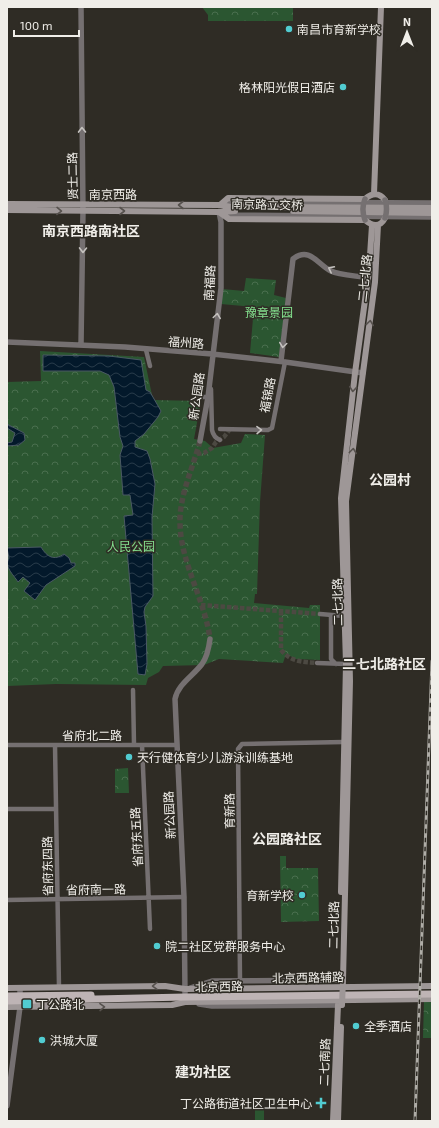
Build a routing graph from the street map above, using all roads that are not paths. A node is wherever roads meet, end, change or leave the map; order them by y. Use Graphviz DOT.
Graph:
graph roads {
  1 [pos="81,7"];
  2 [pos="381,7"];
  3 [pos="374,194"];
  4 [pos="365,199"];
  5 [pos="385,200"];
  6 [pos="432,203"];
  7 [pos="7,204"];
  8 [pos="220,205"];
  9 [pos="83,208"];
  10 [pos="432,208"];
  11 [pos="7,210"];
  12 [pos="219,212"];
  13 [pos="432,213"];
  14 [pos="432,217"];
  15 [pos="385,218"];
  16 [pos="365,220"];
  17 [pos="375,225"];
  18 [pos="368,278"];
  19 [pos="7,342"];
  20 [pos="81,345"];
  21 [pos="146,350"];
  22 [pos="212,354"];
  23 [pos="283,362"];
  24 [pos="150,366"];
  25 [pos="211,369"];
  26 [pos="355,373"];
  27 [pos="363,373"];
  28 [pos="196,397"];
  29 [pos="208,397"];
  30 [pos="220,429"];
  31 [pos="220,440"];
  32 [pos="200,441"];
  33 [pos="320,614"];
  34 [pos="331,615"];
  35 [pos="344,616"];
  36 [pos="210,639"];
  37 [pos="317,663"];
  38 [pos="336,664"];
  39 [pos="346,664"];
  40 [pos="133,690"];
  41 [pos="344,742"];
  42 [pos="7,745"];
  43 [pos="55,745"];
  44 [pos="134,745"];
  45 [pos="142,745"];
  46 [pos="177,745"];
  47 [pos="7,809"];
  48 [pos="56,809"];
  49 [pos="184,897"];
  50 [pos="149,898"];
  51 [pos="58,899"];
  52 [pos="7,900"];
  53 [pos="150,929"];
  54 [pos="341,980"];
  55 [pos="240,981"];
  56 [pos="432,986"];
  57 [pos="7,988"];
  58 [pos="59,988"];
  59 [pos="432,990"];
  60 [pos="432,994"];
  61 [pos="185,995"];
  62 [pos="7,996"];
  63 [pos="20,998"];
  64 [pos="432,999"];
  65 [pos="7,1001"];
  66 [pos="340,1005"];
  67 [pos="7,1007"];
  68 [pos="7,1106"];
  69 [pos="333,1121"];
  70 [pos="338,1121"];
  9 -- 1 [label="street, 贤士二路, one-way"];
  2 -- 3 [label="main road"];
  3 -- 4 [label="main road"];
  3 -- 5 [label="main road"];
  4 -- 8 [label="main road"];
  4 -- 16 [label="street, bridge"];
  5 -- 15 [label="street, bridge"];
  6 -- 8 [label="street, 南京路立交桥"];
  7 -- 9 [label="main road, 南京西路"];
  8 -- 9 [label="main road, 南京西路, one-way"];
  8 -- 10 [label="main road, 南京路立交桥"];
  11 -- 9 [label="main road, 南京西路, one-way"];
  9 -- 12 [label="main road, 南京西路, one-way"];
  9 -- 20 [label="street, 贤士二路, one-way"];
  12 -- 13 [label="main road, 南京路立交桥"];
  12 -- 14 [label="street, 南京路立交桥"];
  12 -- 16 [label="main road"];
  22 -- 12 [label="street, 南福路, one-way"];
  15 -- 17 [label="main road"];
  16 -- 17 [label="main road"];
  17 -- 18 [label="main road, 二七北路"];
  27 -- 17 [label="main road, 二七北路, one-way"];
  18 -- 23 [label="street, 福锦路, one-way"];
  18 -- 26 [label="main road, 二七北路"];
  19 -- 20 [label="street, 福州路"];
  20 -- 21 [label="street, 福州路"];
  21 -- 22 [label="street, 福州路"];
  21 -- 24 [label="street"];
  22 -- 23 [label="street, 福州路"];
  22 -- 25 [label="street, 新公园路"];
  23 -- 26 [label="street, 福州路"];
  30 -- 23 [label="street, 福锦路, one-way"];
  25 -- 29 [label="street, 新公园路"];
  25 -- 31 [label="street"];
  26 -- 27 [label="street, 福州路"];
  26 -- 35 [label="main road, 二七北路, one-way"];
  54 -- 27 [label="main road, 二七北路, one-way"];
  28 -- 29 [label="street"];
  29 -- 32 [label="street, 新公园路"];
  33 -- 34 [label="street"];
  34 -- 35 [label="street"];
  34 -- 38 [label="street"];
  35 -- 39 [label="main road, 二七北路"];
  36 -- 46 [label="street, 新公园路"];
  37 -- 38 [label="street"];
  38 -- 39 [label="street"];
  39 -- 41 [label="main road, 二七北路"];
  40 -- 44 [label="street"];
  41 -- 54 [label="main road, 二七北路"];
  41 -- 55 [label="street, 育新路"];
  42 -- 43 [label="street, 省府北二路"];
  43 -- 44 [label="street, 省府北二路"];
  43 -- 48 [label="street, 省府东四路"];
  44 -- 45 [label="street, 省府北二路"];
  45 -- 46 [label="street, 省府北二路"];
  45 -- 50 [label="street, 省府东五路"];
  46 -- 49 [label="street, 新公园路"];
  47 -- 48 [label="street"];
  48 -- 51 [label="street, 省府东四路"];
  49 -- 50 [label="street, 省府南一路"];
  49 -- 61 [label="street, 新公园路"];
  50 -- 51 [label="street, 省府南一路"];
  50 -- 53 [label="street, 省府东五路"];
  51 -- 52 [label="street, 省府南一路"];
  51 -- 58 [label="street, 省府东四路"];
  54 -- 55 [label="street, 北京西路辅路"];
  54 -- 66 [label="main road"];
  55 -- 61 [label="street, 北京西路辅路"];
  56 -- 61 [label="main road, 北京西路辅路"];
  57 -- 63 [label="main road, 北京西路辅路"];
  61 -- 58 [label="main road, 北京西路辅路, one-way"];
  58 -- 63 [label="main road, 北京西路辅路"];
  59 -- 61 [label="main road, 北京西路"];
  60 -- 61 [label="main road, 北京西路"];
  61 -- 63 [label="main road, 北京西路"];
  61 -- 64 [label="main road, 北京西路辅路"];
  61 -- 66 [label="street, 北京西路辅路"];
  62 -- 63 [label="main road, 北京西路"];
  63 -- 65 [label="main road, 北京西路"];
  63 -- 67 [label="main road, 北京西路辅路"];
  63 -- 68 [label="street"];
  66 -- 69 [label="main road, 二七南路"];
  66 -- 70 [label="main road, 二七南路"];
}
